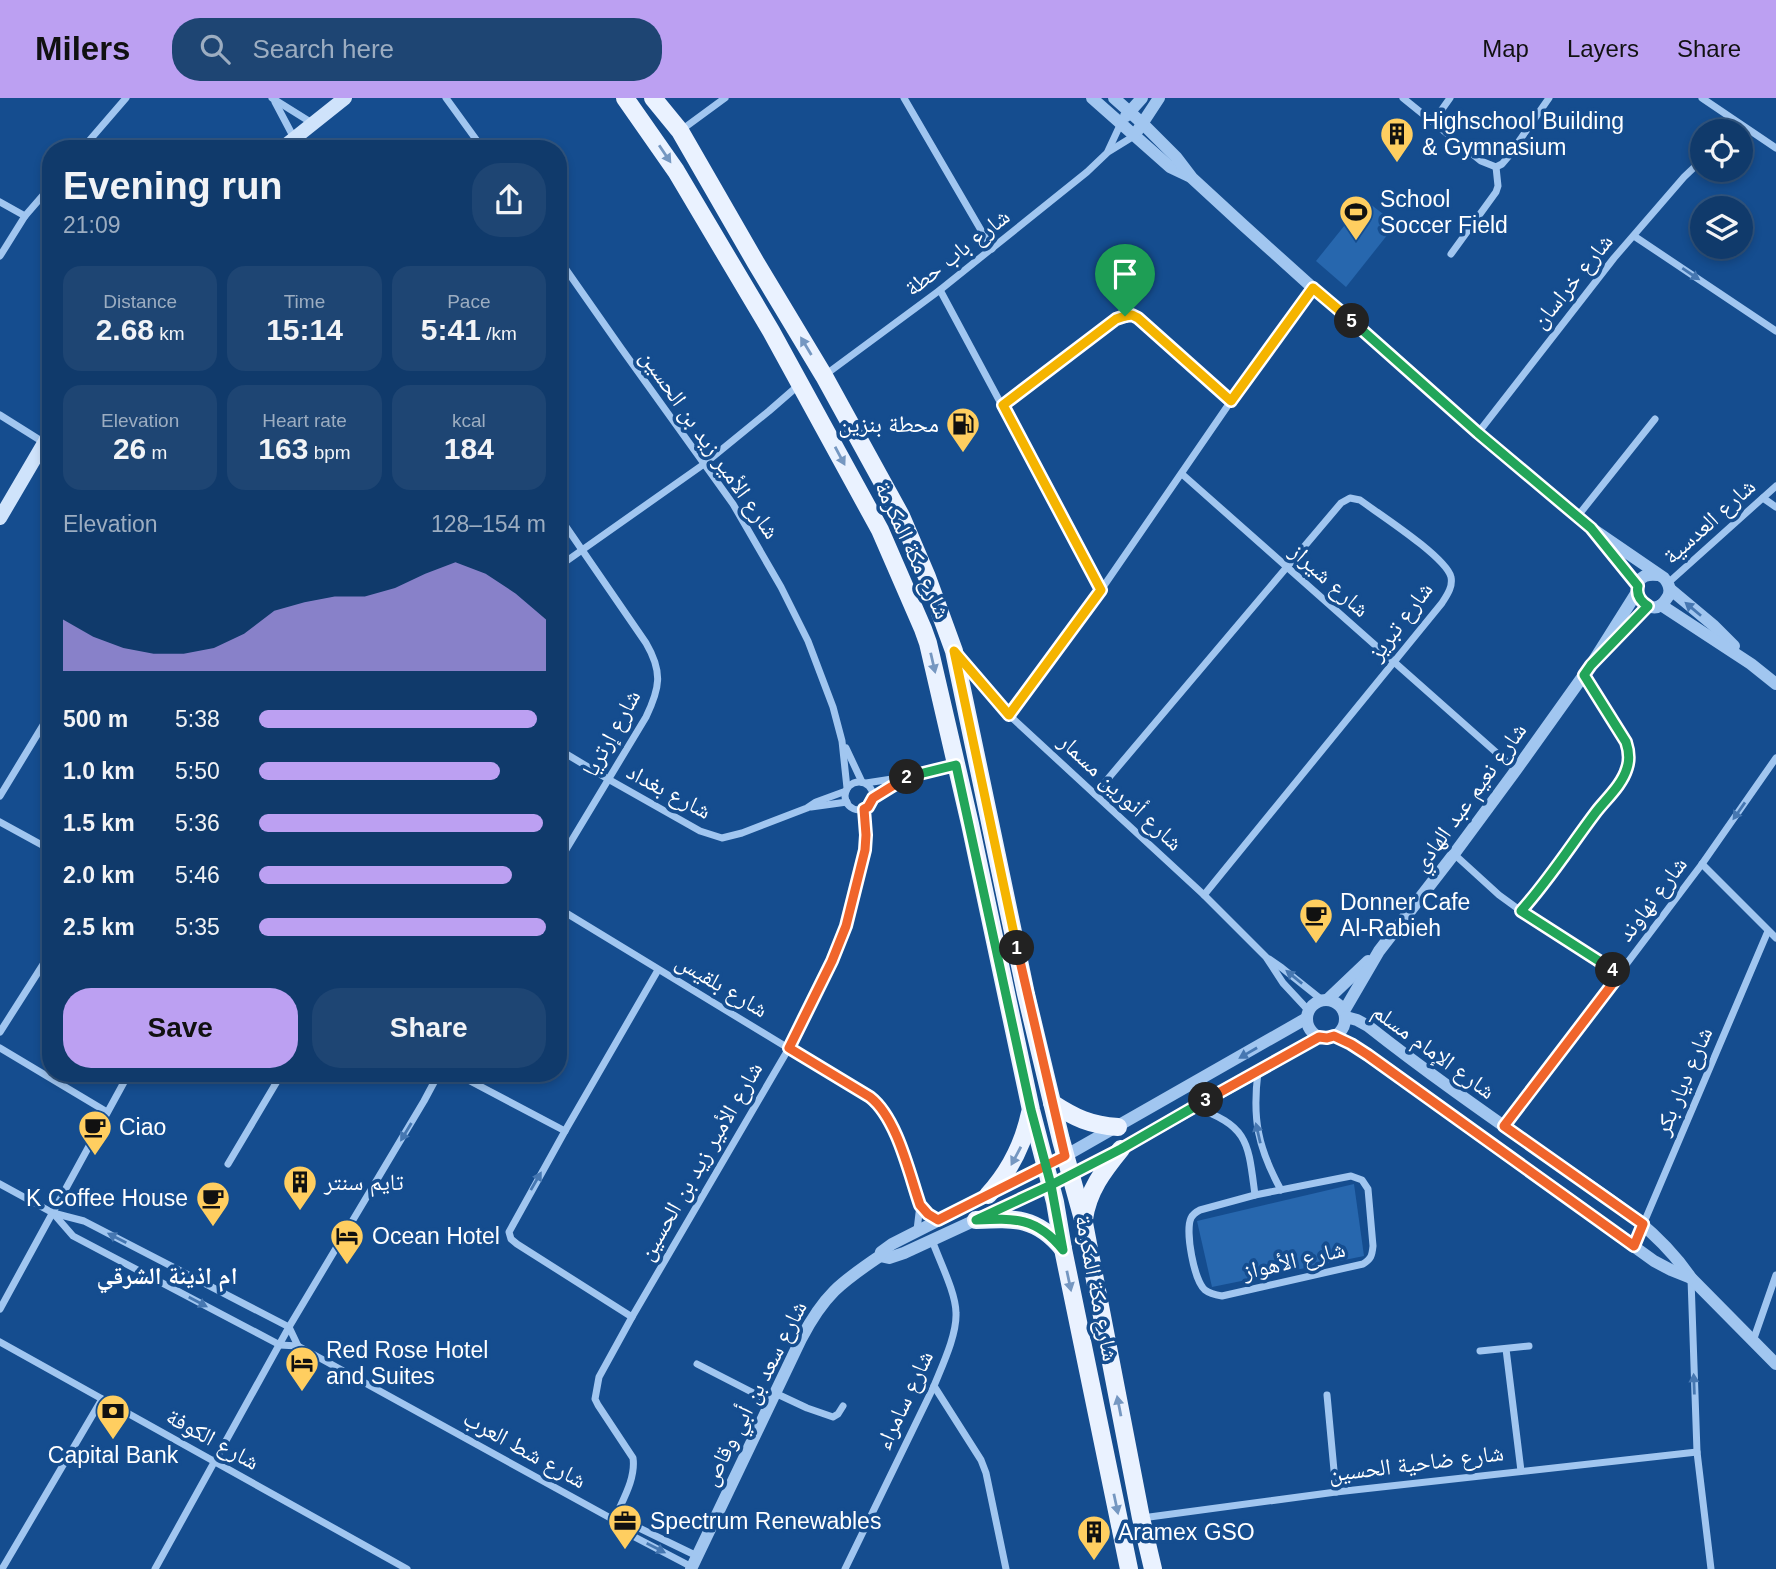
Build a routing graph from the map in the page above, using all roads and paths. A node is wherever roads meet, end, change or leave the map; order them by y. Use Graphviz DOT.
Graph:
graph roads {
  1 [pos="125,98"];
  2 [pos="345,98"];
  3 [pos="446,98"];
  4 [pos="625,98"];
  5 [pos="653,98"];
  6 [pos="725,98"];
  7 [pos="904,98"];
  8 [pos="1093,98"];
  9 [pos="1114,98"];
  10 [pos="1142,98"];
  11 [pos="1159,98"];
  12 [pos="1403,98"];
  13 [pos="1450,98"];
  14 [pos="1549,98"];
  15 [pos="1702,98"];
  16 [pos="274,99"];
  17 [pos="1129,111"];
  18 [pos="1730,119"];
  19 [pos="1433,122"];
  20 [pos="312,123"];
  21 [pos="1121,123"];
  22 [pos="1142,123"];
  23 [pos="680,131"];
  24 [pos="1753,135"];
  25 [pos="1134,136"];
  26 [pos="294,138"];
  27 [pos="90,140"];
  28 [pos="292,140"];
  29 [pos="476,140"];
  30 [pos="1776,148"];
  31 [pos="1108,152"];
  32 [pos="1496,167"];
  33 [pos="1690,171"];
  34 [pos="1192,178"];
  35 [pos="42,196"];
  36 [pos="0,202"];
  37 [pos="25,216"];
  38 [pos="1634,236"];
  39 [pos="992,249"];
  40 [pos="1451,254"];
  41 [pos="0,256"];
  42 [pos="567,271"];
  43 [pos="1313,288"];
  44 [pos="940,290"];
  45 [pos="1776,331"];
  46 [pos="824,376"];
  47 [pos="801,383"];
  48 [pos="1231,401"];
  49 [pos="1003,405"];
  50 [pos="0,415"];
  51 [pos="1655,419"];
  52 [pos="1478,433"];
  53 [pos="42,438"];
  54 [pos="42,451"];
  55 [pos="704,464"];
  56 [pos="1182,474"];
  57 [pos="1776,486"];
  58 [pos="1763,498"];
  59 [pos="1776,507"];
  60 [pos="1577,517"];
  61 [pos="0,518"];
  62 [pos="567,528"];
  63 [pos="1591,528"];
  64 [pos="582,549"];
  65 [pos="567,560"];
  66 [pos="1286,566"];
  67 [pos="1665,582"];
  68 [pos="1637,589"];
  69 [pos="1101,590"];
  70 [pos="1655,605"];
  71 [pos="954,651"];
  72 [pos="1395,662"];
  73 [pos="1751,664"];
  74 [pos="1587,670"];
  75 [pos="1776,684"];
  76 [pos="1009,715"];
  77 [pos="42,727"];
  78 [pos="842,741"];
  79 [pos="567,754"];
  80 [pos="1776,758"];
  81 [pos="956,765"];
  82 [pos="1516,769"];
  83 [pos="905,777"];
  84 [pos="608,779"];
  85 [pos="864,783"];
  86 [pos="846,789"];
  87 [pos="1095,793"];
  88 [pos="0,796"];
  89 [pos="873,798"];
  90 [pos="847,803"];
  91 [pos="807,808"];
  92 [pos="864,809"];
  93 [pos="0,822"];
  94 [pos="42,845"];
  95 [pos="567,848"];
  96 [pos="1454,854"];
  97 [pos="1702,864"];
  98 [pos="1204,895"];
  99 [pos="1521,911"];
  100 [pos="567,914"];
  101 [pos="1768,931"];
  102 [pos="1776,938"];
  103 [pos="1379,951"];
  104 [pos="1265,957"];
  105 [pos="42,965"];
  106 [pos="658,970"];
  107 [pos="1620,974"];
  108 [pos="1324,1000"];
  109 [pos="1308,1014"];
  110 [pos="1345,1014"];
  111 [pos="0,1031"];
  112 [pos="1334,1036"];
  113 [pos="1319,1037"];
  114 [pos="0,1048"];
  115 [pos="789,1048"];
  116 [pos="1258,1072"];
  117 [pos="42,1073"];
  118 [pos="57,1082"];
  119 [pos="124,1082"];
  120 [pos="277,1082"];
  121 [pos="434,1082"];
  122 [pos="472,1082"];
  123 [pos="1052,1103"];
  124 [pos="1194,1107"];
  125 [pos="1031,1110"];
  126 [pos="107,1112"];
  127 [pos="1504,1126"];
  128 [pos="1118,1127"];
  129 [pos="565,1131"];
  130 [pos="1121,1149"];
  131 [pos="1065,1156"];
  132 [pos="228,1164"];
  133 [pos="1046,1166"];
  134 [pos="1070,1175"];
  135 [pos="0,1184"];
  136 [pos="1051,1185"];
  137 [pos="1281,1190"];
  138 [pos="988,1195"];
  139 [pos="1255,1195"];
  140 [pos="920,1205"];
  141 [pos="52,1213"];
  142 [pos="938,1220"];
  143 [pos="976,1220"];
  144 [pos="1084,1223"];
  145 [pos="1643,1224"];
  146 [pos="917,1231"];
  147 [pos="932,1240"];
  148 [pos="1634,1246"];
  149 [pos="1063,1250"];
  150 [pos="880,1256"];
  151 [pos="1776,1275"];
  152 [pos="1691,1278"];
  153 [pos="0,1309"];
  154 [pos="632,1317"];
  155 [pos="289,1327"];
  156 [pos="1753,1341"];
  157 [pos="0,1342"];
  158 [pos="280,1345"];
  159 [pos="298,1346"];
  160 [pos="1529,1346"];
  161 [pos="1506,1349"];
  162 [pos="1480,1351"];
  163 [pos="696,1364"];
  164 [pos="1776,1364"];
  165 [pos="934,1387"];
  166 [pos="1327,1395"];
  167 [pos="773,1397"];
  168 [pos="102,1399"];
  169 [pos="843,1406"];
  170 [pos="1697,1452"];
  171 [pos="214,1462"];
  172 [pos="1521,1471"];
  173 [pos="1336,1492"];
  174 [pos="1141,1518"];
  175 [pos="614,1520"];
  176 [pos="693,1564"];
  177 [pos="2,1569"];
  178 [pos="156,1569"];
  179 [pos="407,1569"];
  180 [pos="845,1569"];
  181 [pos="1006,1569"];
  182 [pos="1129,1569"];
  183 [pos="1153,1569"];
  184 [pos="1711,1569"];
  1 -- 27 [label="street"];
  2 -- 20 [label="main road"];
  3 -- 29 [label="street"];
  4 -- 47 [label="main road, شارع مكة المكرمة, one-way"];
  5 -- 23 [label="main road, شارع مكة المكرمة"];
  6 -- 23 [label="street"];
  7 -- 39 [label="street"];
  8 -- 21 [label="street"];
  9 -- 17 [label="street"];
  10 -- 17 [label="street"];
  11 -- 22 [label="street"];
  12 -- 19 [label="street"];
  13 -- 19 [label="street"];
  14 -- 32 [label="street"];
  15 -- 18 [label="street"];
  16 -- 20 [label="street"];
  16 -- 26 [label="street"];
  17 -- 21 [label="street"];
  17 -- 22 [label="street"];
  19 -- 32 [label="street"];
  20 -- 26 [label="main road"];
  21 -- 25 [label="street"];
  21 -- 31 [label="street, شارع باب حطة"];
  22 -- 25 [label="street"];
  22 -- 34 [label="street"];
  46 -- 23 [label="main road, شارع مكة المكرمة, one-way"];
  24 -- 30 [label="street"];
  25 -- 31 [label="street, شارع باب حطة"];
  25 -- 34 [label="street"];
  26 -- 28 [label="main road"];
  31 -- 39 [label="street, شارع باب حطة"];
  32 -- 40 [label="street"];
  33 -- 38 [label="street, شارع خراسان"];
  34 -- 43 [label="street"];
  35 -- 37 [label="street"];
  36 -- 37 [label="street"];
  37 -- 41 [label="street"];
  38 -- 45 [label="street, one-way"];
  38 -- 52 [label="street, شارع خراسان"];
  39 -- 44 [label="street, شارع باب حطة"];
  42 -- 55 [label="street, شارع الأمير زيد بن الحسين"];
  43 -- 48 [label="street"];
  43 -- 52 [label="street"];
  44 -- 46 [label="street, شارع باب حطة"];
  44 -- 49 [label="street"];
  46 -- 71 [label="main road, شارع مكة المكرمة"];
  47 -- 55 [label="street"];
  47 -- 81 [label="main road, شارع مكة المكرمة, one-way"];
  48 -- 49 [label="street"];
  48 -- 56 [label="street"];
  49 -- 69 [label="street"];
  50 -- 53 [label="street"];
  51 -- 60 [label="street"];
  52 -- 60 [label="street"];
  54 -- 61 [label="main road"];
  55 -- 64 [label="street"];
  55 -- 78 [label="street, شارع الأمير زيد بن الحسين"];
  56 -- 66 [label="street, شارع شيراز"];
  56 -- 69 [label="street"];
  57 -- 58 [label="street, شارع العدسية"];
  58 -- 59 [label="street"];
  58 -- 67 [label="street, شارع العدسية"];
  60 -- 63 [label="street"];
  62 -- 64 [label="street, شارع إرتريا"];
  63 -- 67 [label="street"];
  63 -- 68 [label="street"];
  64 -- 65 [label="street"];
  64 -- 84 [label="street, شارع إرتريا"];
  66 -- 72 [label="street, شارع شيراز"];
  66 -- 72 [label="street, شارع تبريز"];
  66 -- 87 [label="street, شارع تبريز"];
  67 -- 68 [label="street"];
  67 -- 70 [label="street"];
  73 -- 67 [label="street, one-way"];
  68 -- 70 [label="street"];
  68 -- 74 [label="street, شارع نعيم عبد الهادي"];
  69 -- 76 [label="street"];
  70 -- 73 [label="street"];
  70 -- 74 [label="street, شارع نعيم عبد الهادي"];
  71 -- 76 [label="street, شارع أنورين مسمار"];
  71 -- 123 [label="main road, شارع مكة المكرمة"];
  72 -- 82 [label="street, شارع شيراز"];
  72 -- 98 [label="street, شارع تبريز"];
  73 -- 75 [label="street"];
  74 -- 82 [label="street, شارع نعيم عبد الهادي"];
  74 -- 99 [label="street"];
  76 -- 87 [label="street, شارع أنورين مسمار"];
  77 -- 88 [label="street"];
  78 -- 85 [label="street, شارع الأمير زيد بن الحسين"];
  78 -- 86 [label="street, شارع الأمير زيد بن الحسين"];
  79 -- 84 [label="street, شارع بغداد"];
  80 -- 97 [label="street, شارع نهاوند, one-way"];
  81 -- 83 [label="street"];
  81 -- 125 [label="main road, شارع مكة المكرمة"];
  82 -- 96 [label="street, شارع نعيم عبد الهادي"];
  83 -- 85 [label="street"];
  83 -- 89 [label="street"];
  84 -- 91 [label="street, شارع بغداد"];
  84 -- 95 [label="street, شارع إرتريا"];
  85 -- 86 [label="street"];
  85 -- 89 [label="street"];
  86 -- 90 [label="street"];
  86 -- 91 [label="street, شارع بغداد"];
  87 -- 98 [label="street, شارع أنورين مسمار"];
  89 -- 92 [label="street"];
  90 -- 91 [label="street, شارع بغداد"];
  90 -- 92 [label="street"];
  92 -- 115 [label="street, شارع الأمير زيد بن الحسين"];
  93 -- 94 [label="street"];
  96 -- 99 [label="street"];
  96 -- 103 [label="street, شارع نعيم عبد الهادي"];
  97 -- 101 [label="street"];
  97 -- 107 [label="street, شارع نهاوند"];
  98 -- 104 [label="street, شارع أنورين مسمار"];
  99 -- 107 [label="street"];
  100 -- 106 [label="street, شارع بلقيس"];
  101 -- 102 [label="street"];
  101 -- 145 [label="street, شارع ديار بكر"];
  103 -- 108 [label="street, شارع نعيم عبد الهادي"];
  103 -- 110 [label="street, شارع نعيم عبد الهادي"];
  108 -- 104 [label="street, شارع أنورين مسمار, one-way"];
  104 -- 109 [label="street, شارع أنورين مسمار"];
  105 -- 111 [label="street"];
  106 -- 115 [label="street, شارع بلقيس"];
  106 -- 129 [label="street"];
  107 -- 127 [label="street, شارع نهاوند"];
  108 -- 109 [label="street"];
  108 -- 110 [label="street"];
  109 -- 113 [label="street"];
  109 -- 128 [label="street, one-way"];
  110 -- 112 [label="street"];
  110 -- 127 [label="street, شارع الإمام مسلم"];
  112 -- 113 [label="street"];
  112 -- 148 [label="street, شارع الإمام مسلم"];
  113 -- 116 [label="street"];
  114 -- 117 [label="street"];
  115 -- 140 [label="street, شارع بلقيس"];
  115 -- 154 [label="street, شارع الأمير زيد بن الحسين"];
  116 -- 124 [label="street"];
  137 -- 116 [label="street, one-way"];
  118 -- 126 [label="street"];
  119 -- 126 [label="street"];
  120 -- 132 [label="street"];
  121 -- 155 [label="street, one-way"];
  122 -- 129 [label="street"];
  123 -- 128 [label="main road"];
  123 -- 131 [label="main road, شارع مكة المكرمة"];
  124 -- 130 [label="street"];
  124 -- 139 [label="street"];
  125 -- 133 [label="main road, شارع مكة المكرمة"];
  125 -- 138 [label="main road, one-way"];
  126 -- 141 [label="street"];
  127 -- 145 [label="street, شارع الإمام مسلم"];
  128 -- 131 [label="street"];
  154 -- 129 [label="street, one-way"];
  130 -- 134 [label="street"];
  130 -- 144 [label="main road"];
  131 -- 133 [label="street"];
  131 -- 134 [label="main road, شارع مكة المكرمة"];
  133 -- 136 [label="main road, شارع مكة المكرمة"];
  133 -- 138 [label="street, شارع سعد بن أبي وقاص"];
  134 -- 136 [label="street"];
  134 -- 144 [label="main road, شارع مكة المكرمة"];
  135 -- 141 [label="street, شارع شط العرب"];
  136 -- 143 [label="street, شارع سعد بن أبي وقاص"];
  136 -- 149 [label="main road, شارع مكة المكرمة"];
  137 -- 139 [label="street, شارع الأهواز"];
  137 -- 139 [label="street, شارع الأهواز"];
  138 -- 142 [label="street, شارع سعد بن أبي وقاص"];
  140 -- 142 [label="street"];
  140 -- 146 [label="street, شارع بلقيس"];
  141 -- 153 [label="street"];
  155 -- 141 [label="street, شارع شط العرب, one-way"];
  141 -- 158 [label="street, شارع شط العرب, one-way"];
  142 -- 146 [label="street, شارع سعد بن أبي وقاص"];
  143 -- 147 [label="street, شارع سعد بن أبي وقاص"];
  143 -- 149 [label="main road"];
  174 -- 144 [label="main road, شارع مكة المكرمة, one-way"];
  145 -- 148 [label="street, شارع ديار بكر"];
  145 -- 152 [label="street, شارع الإمام مسلم"];
  146 -- 150 [label="street, شارع سعد بن أبي وقاص"];
  147 -- 150 [label="street, شارع سعد بن أبي وقاص"];
  147 -- 165 [label="street, شارع سامراء"];
  148 -- 152 [label="street, شارع الإمام مسلم"];
  149 -- 182 [label="main road, شارع مكة المكرمة, one-way"];
  150 -- 167 [label="street, شارع سعد بن أبي وقاص"];
  151 -- 156 [label="street"];
  152 -- 156 [label="street, شارع الإمام مسلم"];
  170 -- 152 [label="street, one-way"];
  154 -- 175 [label="street, شارع الأمير زيد بن الحسين"];
  155 -- 158 [label="street"];
  155 -- 159 [label="street"];
  156 -- 164 [label="street, شارع الإمام مسلم"];
  157 -- 168 [label="street, شارع الكوفة"];
  158 -- 159 [label="street, شارع شط العرب"];
  158 -- 171 [label="street"];
  159 -- 175 [label="street, شارع شط العرب"];
  160 -- 161 [label="street"];
  161 -- 162 [label="street"];
  161 -- 172 [label="street"];
  163 -- 167 [label="street"];
  165 -- 180 [label="street, شارع سامراء"];
  165 -- 181 [label="street"];
  166 -- 173 [label="street"];
  167 -- 169 [label="street"];
  167 -- 176 [label="street, شارع سعد بن أبي وقاص"];
  168 -- 171 [label="street, شارع الكوفة"];
  168 -- 177 [label="street"];
  170 -- 172 [label="street, شارع ضاحية الحسين"];
  170 -- 184 [label="street"];
  171 -- 178 [label="street"];
  171 -- 179 [label="street, شارع الكوفة"];
  172 -- 173 [label="street, شارع ضاحية الحسين"];
  173 -- 174 [label="street, شارع ضاحية الحسين"];
  174 -- 183 [label="main road, شارع مكة المكرمة"];
  175 -- 176 [label="street, شارع شط العرب"];
}
